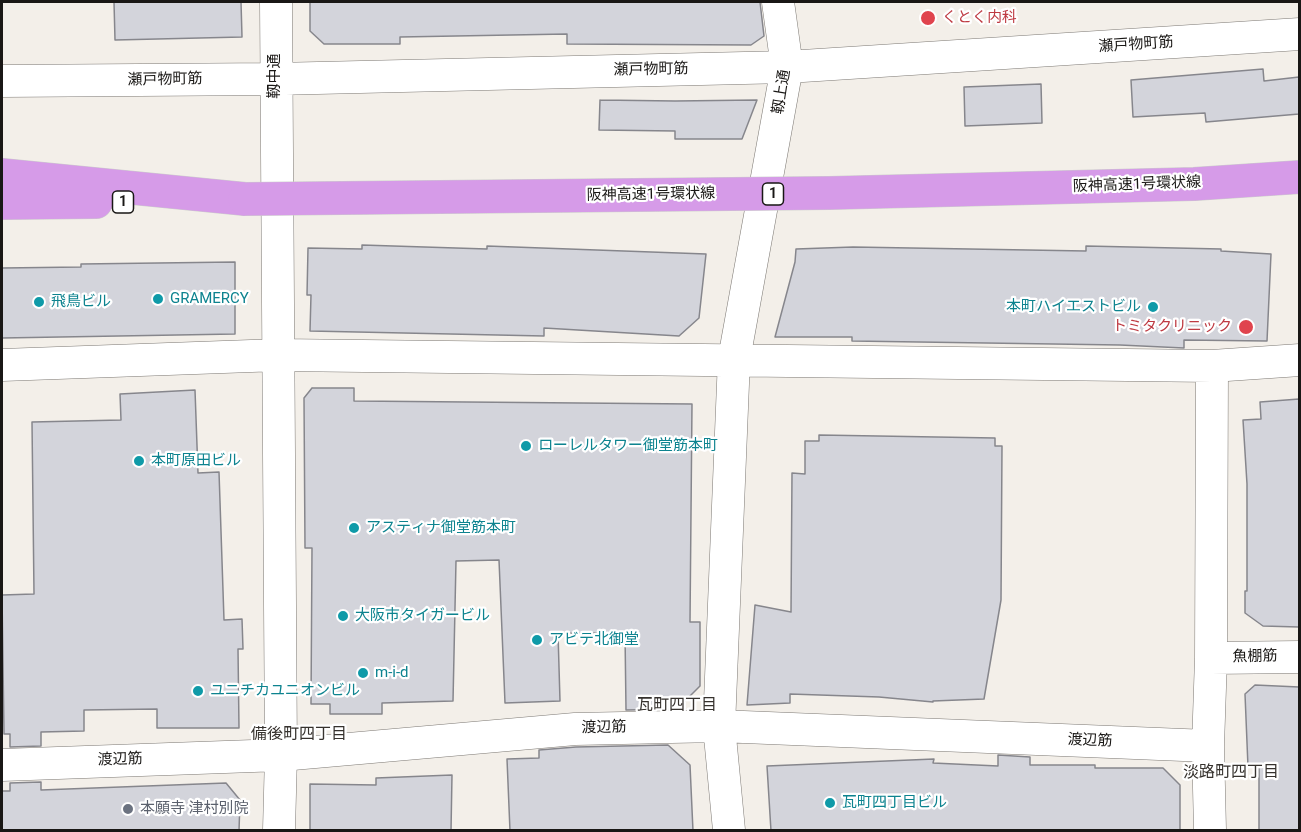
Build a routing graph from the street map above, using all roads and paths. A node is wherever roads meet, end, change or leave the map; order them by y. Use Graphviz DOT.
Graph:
graph roads {
  1 [pos="276,2"];
  2 [pos="778,2"];
  3 [pos="1299,34"];
  4 [pos="788,67"];
  5 [pos="275,79"];
  6 [pos="2,81"];
  7 [pos="2,175"];
  8 [pos="1299,177"];
  9 [pos="245,199"];
  10 [pos="149,202"];
  11 [pos="2,203"];
  12 [pos="2,220"];
  13 [pos="279,355"];
  14 [pos="734,359"];
  15 [pos="1299,360"];
  16 [pos="2,365"];
  17 [pos="1212,366"];
  18 [pos="1299,657"];
  19 [pos="1211,658"];
  20 [pos="719,726"];
  21 [pos="1208,746"];
  22 [pos="281,755"];
  23 [pos="2,765"];
  24 [pos="279,831"];
  25 [pos="729,831"];
  26 [pos="1210,831"];
  1 -- 5 [label="street, 靱中通"];
  2 -- 4 [label="street, 靱上通"];
  3 -- 4 [label="street, 瀬戸物町筋"];
  4 -- 5 [label="street, 瀬戸物町筋"];
  4 -- 14 [label="street, 靱上通"];
  5 -- 6 [label="street, 瀬戸物町筋"];
  5 -- 13 [label="street, 靱中通"];
  7 -- 9 [label="highway"];
  8 -- 9 [label="highway, 阪神高速1号環状線 / 1, bridge"];
  9 -- 10 [label="highway, 阪神高速1号環状線 / 1"];
  10 -- 11 [label="highway, 阪神高速1号環状線 / 1"];
  10 -- 12 [label="highway, 1"];
  13 -- 14 [label="street"];
  13 -- 16 [label="street"];
  13 -- 22 [label="street, 靱中通"];
  14 -- 17 [label="street"];
  14 -- 20 [label="street, 靱上通"];
  15 -- 17 [label="street"];
  17 -- 19 [label="street"];
  18 -- 19 [label="street, 魚棚筋"];
  19 -- 21 [label="street"];
  20 -- 21 [label="street, 渡辺筋"];
  20 -- 22 [label="street, 渡辺筋"];
  20 -- 25 [label="street, 靱上通"];
  21 -- 26 [label="street"];
  22 -- 23 [label="street, 渡辺筋"];
  22 -- 24 [label="street, 靱中通"];
}
